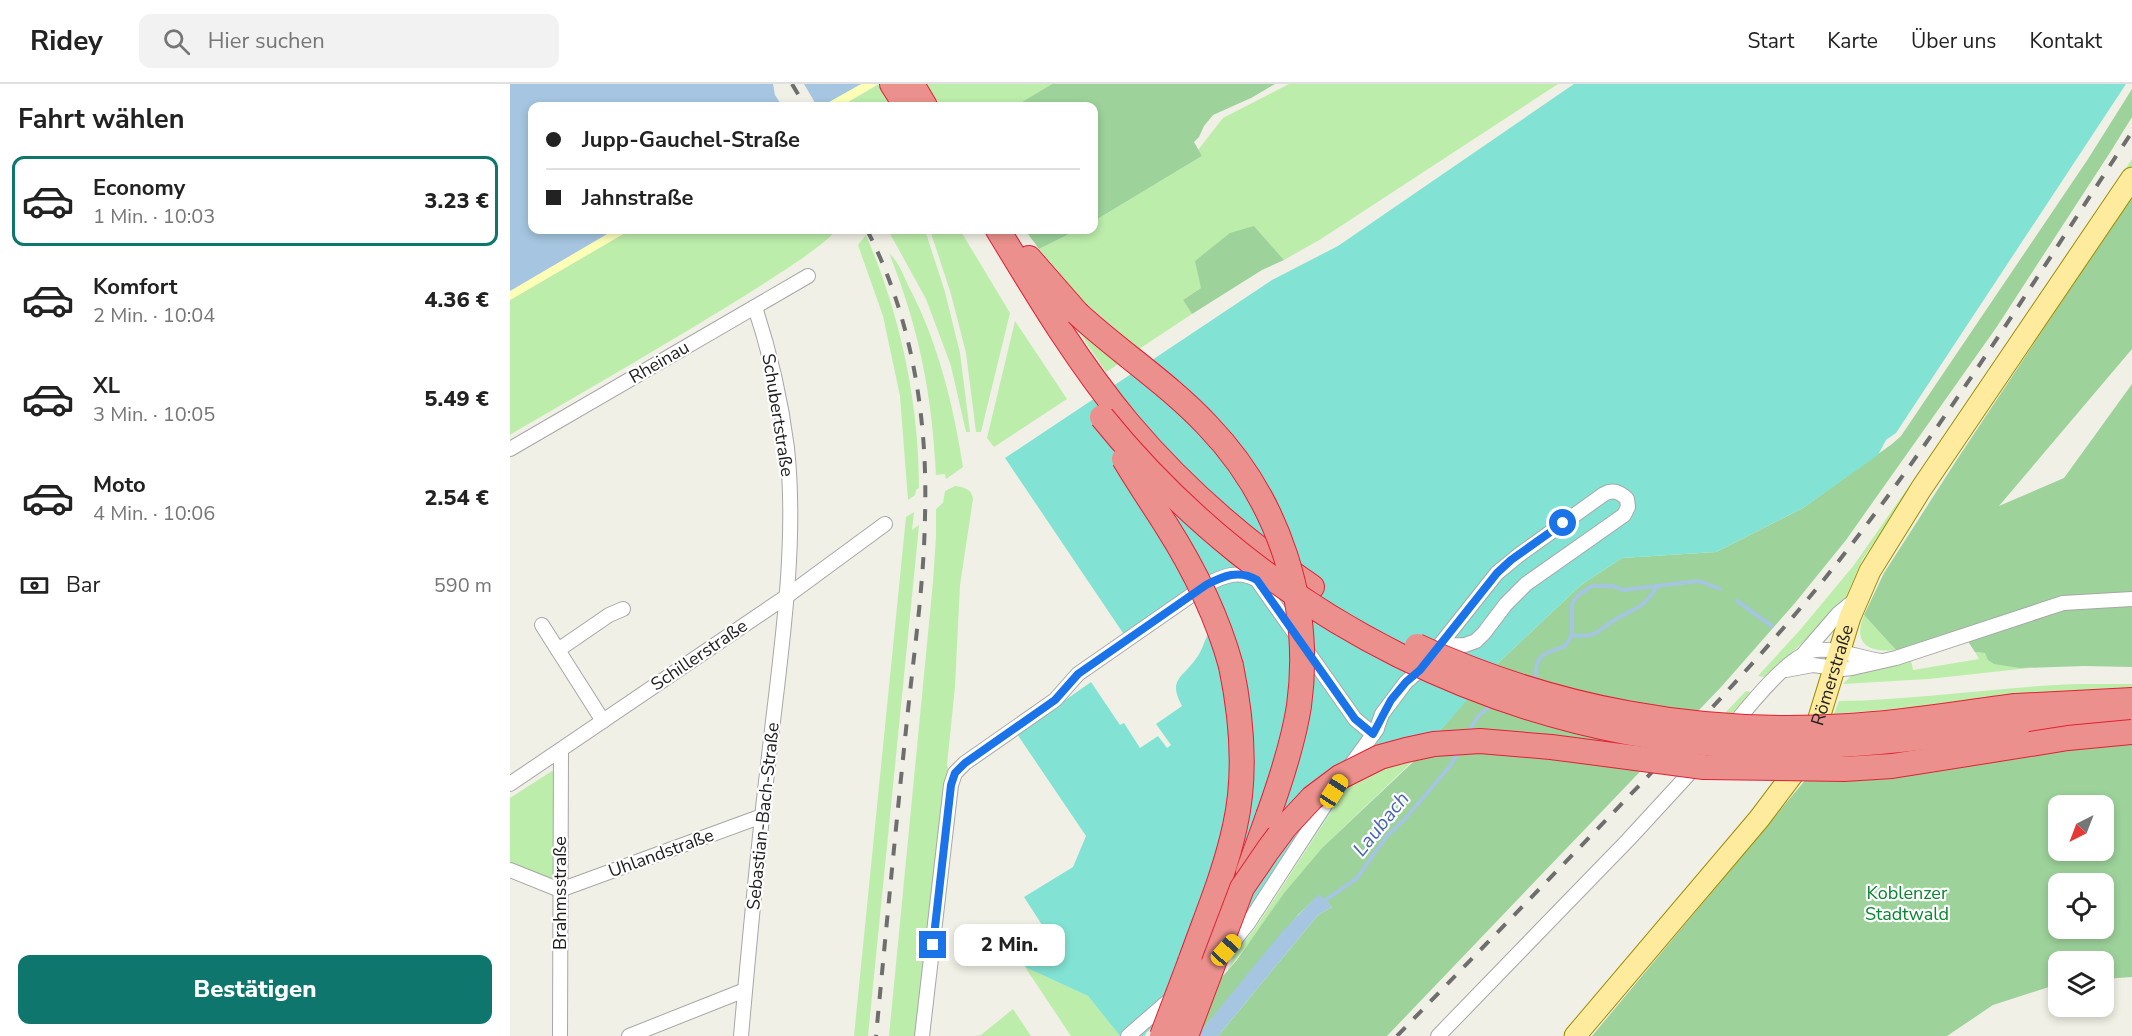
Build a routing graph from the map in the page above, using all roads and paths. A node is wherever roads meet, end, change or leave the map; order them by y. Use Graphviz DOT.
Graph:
graph roads {
  1 [pos="892,84"];
  2 [pos="912,84"];
  3 [pos="903,102"];
  4 [pos="923,102"];
  5 [pos="2132,178"];
  6 [pos="981,234"];
  7 [pos="1000,234"];
  8 [pos="1011,234"];
  9 [pos="808,276"];
  10 [pos="755,307"];
  11 [pos="1102,417"];
  12 [pos="510,449"];
  13 [pos="885,524"];
  14 [pos="787,596"];
  15 [pos="1857,599"];
  16 [pos="2132,599"];
  17 [pos="623,609"];
  18 [pos="542,625"];
  19 [pos="1439,646"];
  20 [pos="558,650"];
  21 [pos="1805,652"];
  22 [pos="1835,660"];
  23 [pos="1784,670"];
  24 [pos="2132,700"];
  25 [pos="2132,718"];
  26 [pos="603,721"];
  27 [pos="1375,731"];
  28 [pos="2132,732"];
  29 [pos="561,750"];
  30 [pos="510,783"];
  31 [pos="762,816"];
  32 [pos="510,870"];
  33 [pos="1242,888"];
  34 [pos="560,890"];
  35 [pos="745,990"];
  36 [pos="560,1036"];
  37 [pos="629,1036"];
  38 [pos="741,1036"];
  39 [pos="922,1036"];
  40 [pos="1128,1036"];
  41 [pos="1162,1036"];
  42 [pos="1186,1036"];
  43 [pos="1438,1036"];
  44 [pos="1575,1036"];
  1 -- 3 [label="highway"];
  2 -- 4 [label="highway"];
  5 -- 15 [label="main road, Römerstraße"];
  6 -- 11 [label="highway"];
  7 -- 24 [label="highway, bridge"];
  8 -- 33 [label="highway, bridge"];
  9 -- 10 [label="street, Rheinau"];
  10 -- 12 [label="street, Rheinau"];
  10 -- 14 [label="street, Schubertstraße"];
  11 -- 25 [label="highway, bridge"];
  11 -- 41 [label="highway, bridge"];
  13 -- 14 [label="street, Schillerstraße"];
  14 -- 26 [label="street, Schillerstraße"];
  14 -- 31 [label="street, Sebastian-Bach-Straße"];
  15 -- 21 [label="street"];
  15 -- 22 [label="main road, Römerstraße"];
  16 -- 22 [label="street"];
  17 -- 20 [label="street"];
  18 -- 20 [label="street"];
  19 -- 19 [label="street"];
  19 -- 27 [label="street"];
  20 -- 26 [label="street"];
  21 -- 22 [label="street"];
  21 -- 23 [label="street"];
  22 -- 23 [label="street"];
  22 -- 44 [label="main road, Römerstraße"];
  23 -- 43 [label="street"];
  26 -- 29 [label="street, Schillerstraße"];
  27 -- 39 [label="street"];
  27 -- 40 [label="street"];
  28 -- 33 [label="highway, bridge"];
  29 -- 30 [label="street, Schillerstraße"];
  29 -- 34 [label="street, Brahmsstraße"];
  31 -- 34 [label="street, Uhlandstraße"];
  31 -- 35 [label="street, Sebastian-Bach-Straße"];
  32 -- 34 [label="street"];
  33 -- 42 [label="highway, bridge"];
  34 -- 36 [label="street, Brahmsstraße"];
  35 -- 37 [label="street"];
  35 -- 38 [label="street, Sebastian-Bach-Straße"];
}
